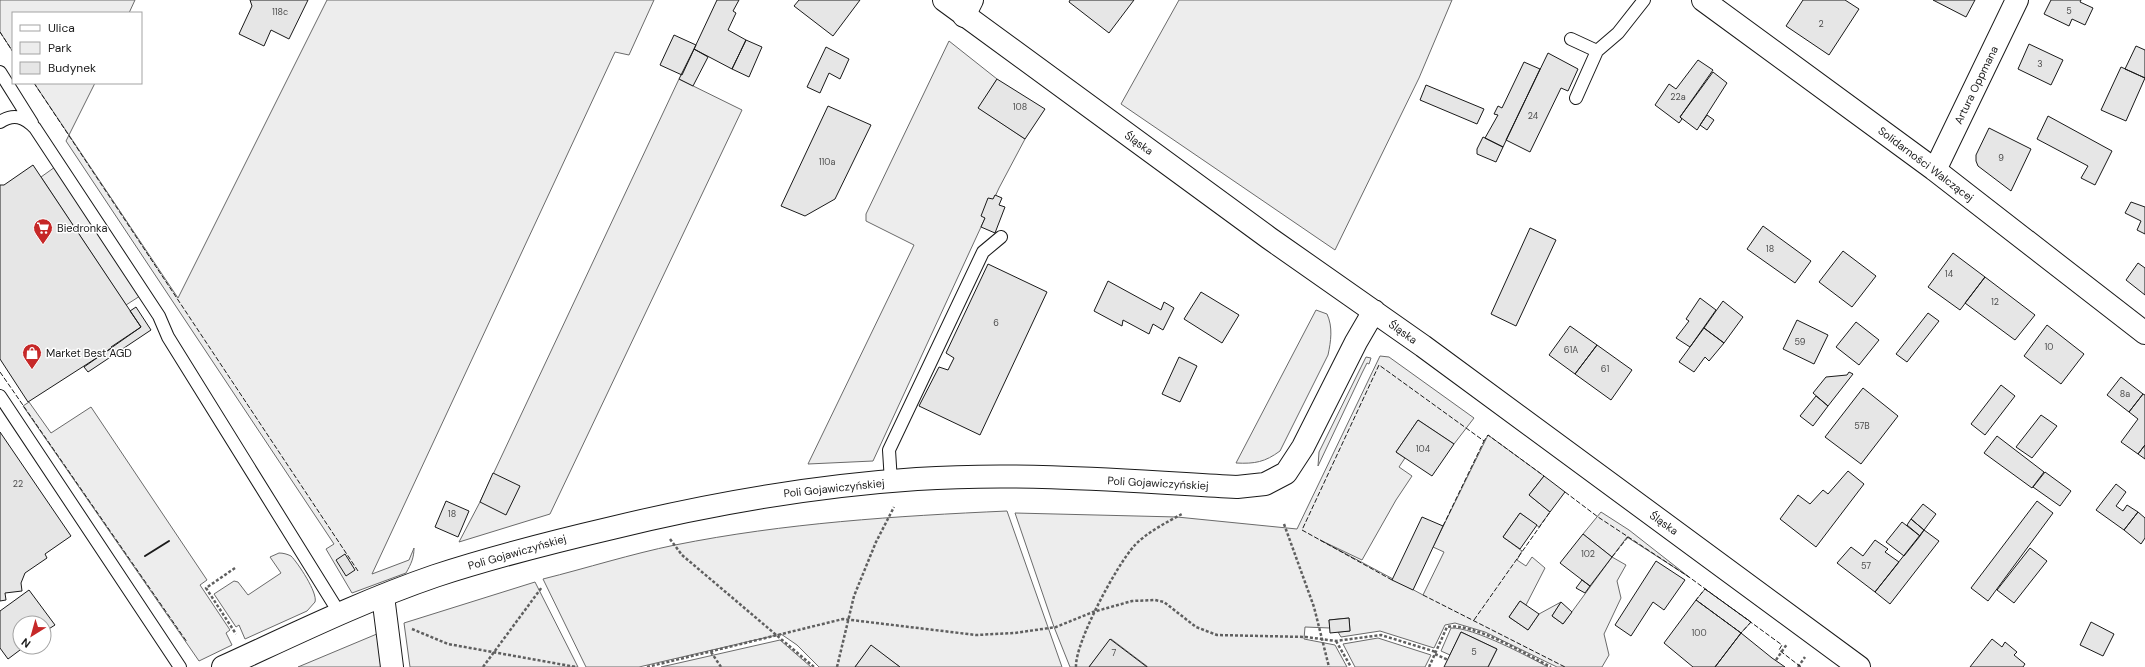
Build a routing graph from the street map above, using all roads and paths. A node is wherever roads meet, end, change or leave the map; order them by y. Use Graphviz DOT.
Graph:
graph roads {
  1 [pos="944,0"];
  2 [pos="1644,0"];
  3 [pos="1703,0"];
  4 [pos="2017,0"];
  5 [pos="968,8"];
  6 [pos="1571,39"];
  7 [pos="1597,51"];
  8 [pos="0,72"];
  9 [pos="1576,98"];
  10 [pos="0,122"];
  11 [pos="35,128"];
  12 [pos="1935,170"];
  13 [pos="1001,237"];
  14 [pos="1374,311"];
  15 [pos="2145,333"];
  16 [pos="0,396"];
  17 [pos="891,482"];
  18 [pos="894,507"];
  19 [pos="1182,514"];
  20 [pos="1284,524"];
  21 [pos="668,538"];
  22 [pos="235,568"];
  23 [pos="542,587"];
  24 [pos="383,596"];
  25 [pos="1096,612"];
  26 [pos="340,614"];
  27 [pos="849,620"];
  28 [pos="404,626"];
  29 [pos="778,636"];
  30 [pos="1321,639"];
  31 [pos="1336,641"];
  32 [pos="1788,642"];
  33 [pos="494,652"];
  34 [pos="711,652"];
  35 [pos="1436,653"];
  36 [pos="1806,655"];
  37 [pos="246,656"];
  38 [pos="1448,660"];
  39 [pos="1776,660"];
  40 [pos="180,667"];
  41 [pos="223,667"];
  42 [pos="392,667"];
  43 [pos="483,667"];
  44 [pos="576,667"];
  45 [pos="647,667"];
  46 [pos="721,667"];
  47 [pos="814,667"];
  48 [pos="837,667"];
  49 [pos="1076,667"];
  50 [pos="1329,667"];
  51 [pos="1351,667"];
  52 [pos="1429,667"];
  53 [pos="1551,667"];
  54 [pos="1798,667"];
  55 [pos="1859,667"];
  1 -- 5 [label="street, Śląska"];
  2 -- 7 [label="lane"];
  3 -- 12 [label="street, Solidarności Walczącej"];
  4 -- 12 [label="street, Artura Oppmana"];
  5 -- 14 [label="street, Śląska"];
  6 -- 7 [label="lane"];
  7 -- 9 [label="lane"];
  8 -- 11 [label="lane"];
  10 -- 11 [label="lane"];
  11 -- 26 [label="lane"];
  12 -- 15 [label="street, Solidarności Walczącej"];
  13 -- 17 [label="lane"];
  14 -- 17 [label="street, Poli Gojawiczyńskiej"];
  14 -- 55 [label="street, Śląska"];
  16 -- 40 [label="lane"];
  17 -- 24 [label="street, Poli Gojawiczyńskiej"];
  18 -- 27 [label="path"];
  19 -- 25 [label="path"];
  20 -- 30 [label="path"];
  21 -- 29 [label="path"];
  22 -- 37 [label="path"];
  23 -- 33 [label="path"];
  24 -- 26 [label="street, Poli Gojawiczyńskiej"];
  24 -- 42 [label="street"];
  25 -- 27 [label="path"];
  25 -- 30 [label="path"];
  25 -- 49 [label="path"];
  26 -- 37 [label="street, Poli Gojawiczyńskiej"];
  27 -- 29 [label="path"];
  27 -- 48 [label="path"];
  28 -- 33 [label="path"];
  29 -- 34 [label="path"];
  29 -- 47 [label="path"];
  30 -- 31 [label="path"];
  30 -- 50 [label="path"];
  31 -- 35 [label="path"];
  31 -- 51 [label="path"];
  32 -- 39 [label="path"];
  33 -- 43 [label="path"];
  33 -- 44 [label="path"];
  34 -- 45 [label="path"];
  34 -- 46 [label="path"];
  35 -- 38 [label="path"];
  35 -- 52 [label="path"];
  35 -- 53 [label="path"];
  36 -- 54 [label="path"];
  37 -- 41 [label="street, Poli Gojawiczyńskiej"];
}
